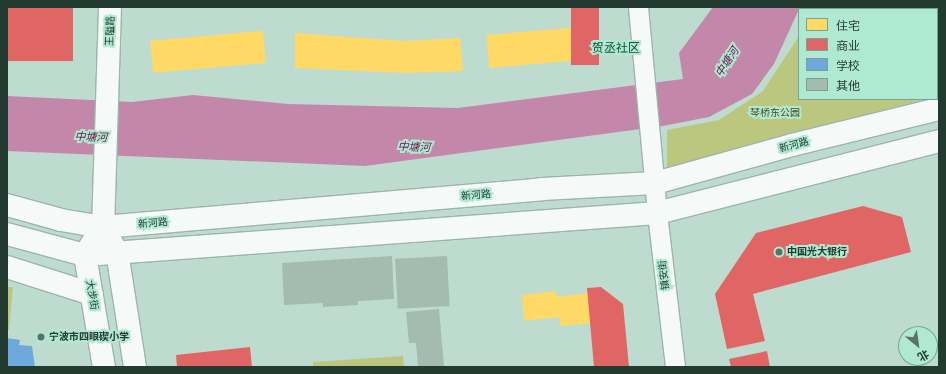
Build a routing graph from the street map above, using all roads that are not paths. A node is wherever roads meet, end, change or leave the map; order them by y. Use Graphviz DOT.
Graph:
graph roads {
  1 [pos="110,7"];
  2 [pos="639,15"];
  3 [pos="939,109"];
  4 [pos="939,141"];
  5 [pos="655,183"];
  6 [pos="7,205"];
  7 [pos="657,213"];
  8 [pos="103,227"];
  9 [pos="7,234"];
  10 [pos="117,252"];
  11 [pos="85,255"];
  12 [pos="7,267"];
  13 [pos="92,294"];
  14 [pos="104,367"];
  15 [pos="135,367"];
  16 [pos="675,367"];
  1 -- 8 [label="main road, 王隘路"];
  2 -- 5 [label="street, 镇安街"];
  3 -- 5 [label="main road, 新河路"];
  4 -- 7 [label="main road"];
  5 -- 7 [label="street, 镇安街"];
  5 -- 8 [label="main road, 新河路"];
  6 -- 8 [label="main road, 新河路"];
  7 -- 10 [label="main road"];
  7 -- 16 [label="street, 镇安街"];
  8 -- 10 [label="main road"];
  8 -- 11 [label="main road"];
  9 -- 11 [label="main road"];
  10 -- 11 [label="main road"];
  10 -- 15 [label="main road"];
  11 -- 13 [label="main road, 大步街"];
  12 -- 13 [label="main road"];
  13 -- 14 [label="main road, 大步街"];
}
